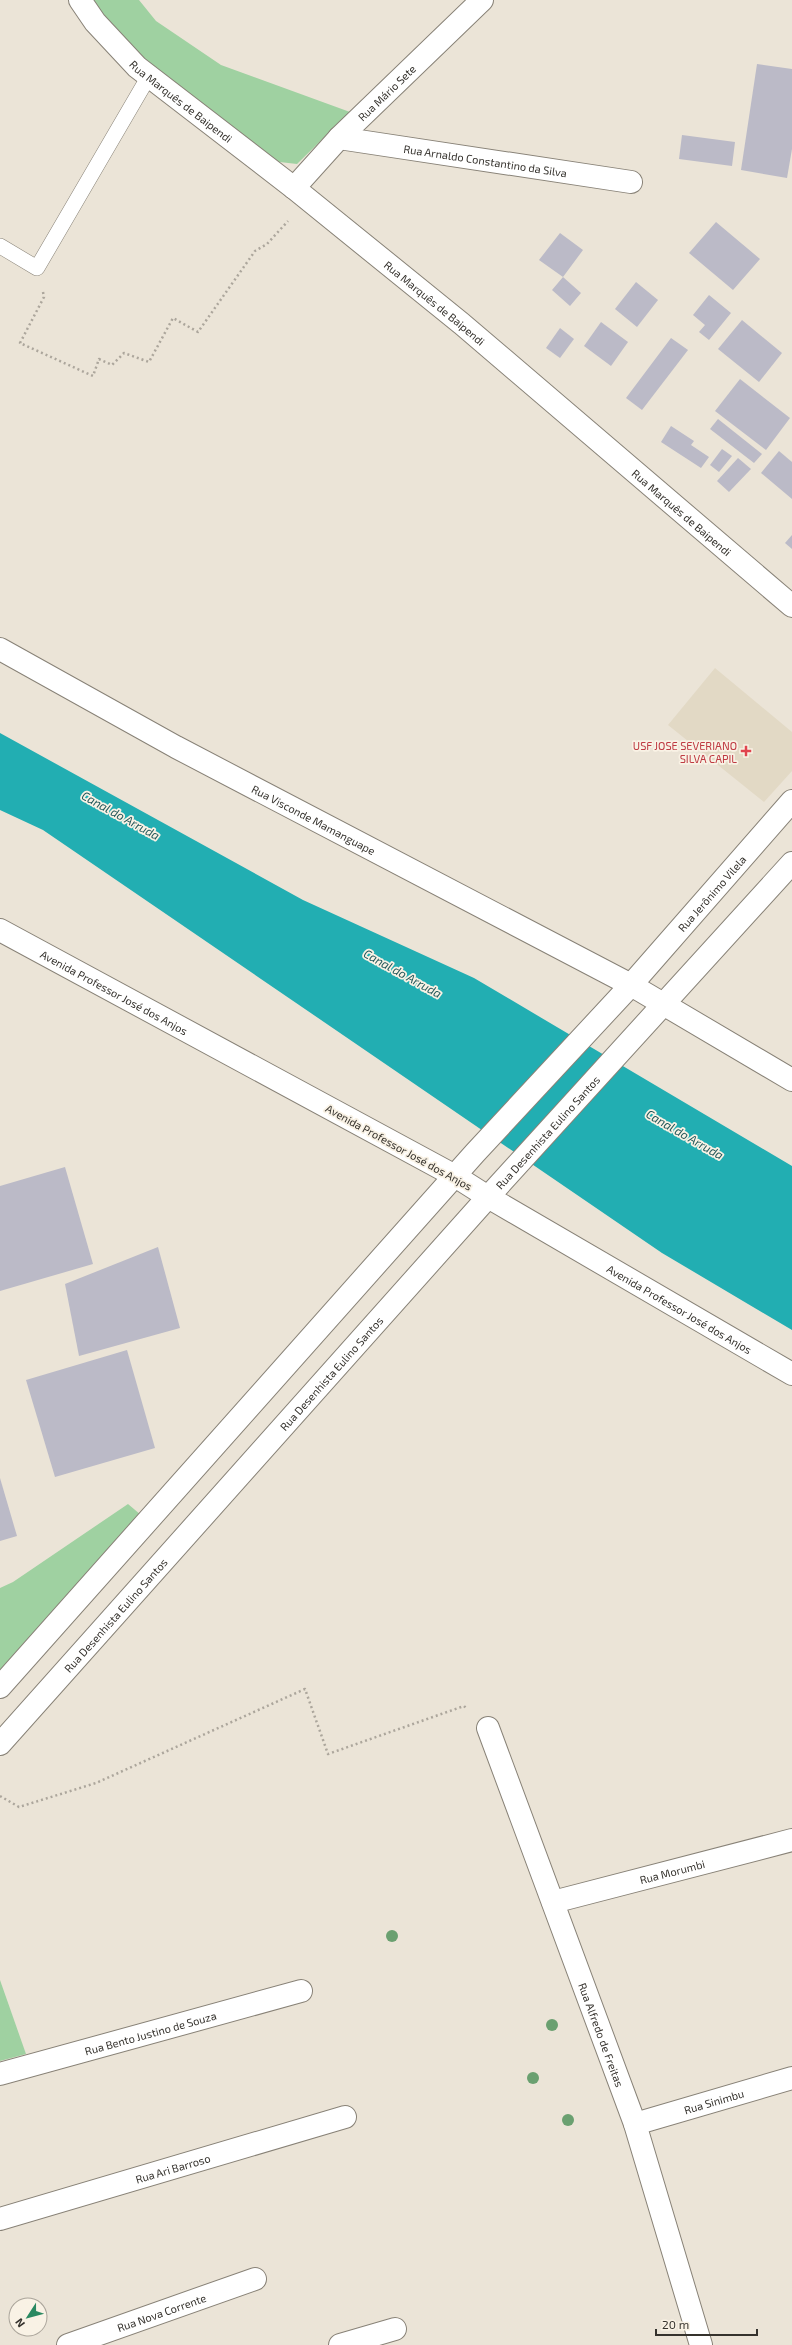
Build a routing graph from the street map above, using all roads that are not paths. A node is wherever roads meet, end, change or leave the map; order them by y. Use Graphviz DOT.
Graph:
graph roads {
  1 [pos="80,0"];
  2 [pos="482,0"];
  3 [pos="149,76"];
  4 [pos="339,138"];
  5 [pos="631,182"];
  6 [pos="300,194"];
  7 [pos="0,246"];
  8 [pos="792,606"];
  9 [pos="0,649"];
  10 [pos="792,801"];
  11 [pos="792,863"];
  12 [pos="0,930"];
  13 [pos="630,985"];
  14 [pos="665,1004"];
  15 [pos="792,1080"];
  16 [pos="455,1176"];
  17 [pos="488,1197"];
  18 [pos="792,1374"];
  19 [pos="0,1687"];
  20 [pos="488,1728"];
  21 [pos="0,1744"];
  22 [pos="792,1840"];
  23 [pos="553,1902"];
  24 [pos="302,1990"];
  25 [pos="0,2074"];
  26 [pos="792,2078"];
  27 [pos="345,2118"];
  28 [pos="635,2124"];
  29 [pos="0,2219"];
  30 [pos="255,2279"];
  31 [pos="395,2329"];
  32 [pos="68,2345"];
  33 [pos="340,2345"];
  34 [pos="701,2345"];
  1 -- 3 [label="street, Rua Marquês de Baipendi"];
  2 -- 4 [label="street, Rua Mário Sete"];
  3 -- 6 [label="street, Rua Marquês de Baipendi"];
  3 -- 7 [label="lane"];
  4 -- 5 [label="street, Rua Arnaldo Constantino da Silva"];
  4 -- 6 [label="street, Rua Mário Sete"];
  6 -- 8 [label="street, Rua Marquês de Baipendi"];
  9 -- 13 [label="street, Rua Visconde Mamanguape"];
  10 -- 13 [label="street, Rua Jerônimo Vilela"];
  11 -- 14 [label="street"];
  12 -- 16 [label="street, Avenida Professor José dos Anjos"];
  13 -- 14 [label="street"];
  13 -- 16 [label="street"];
  14 -- 15 [label="street"];
  14 -- 17 [label="street, Rua Desenhista Eulino Santos"];
  16 -- 17 [label="street, Avenida Professor José dos Anjos"];
  16 -- 19 [label="street"];
  17 -- 18 [label="street, Avenida Professor José dos Anjos"];
  17 -- 21 [label="street, Rua Desenhista Eulino Santos"];
  20 -- 23 [label="street, Rua Alfredo de Freitas"];
  22 -- 23 [label="street, Rua Morumbi"];
  23 -- 28 [label="street, Rua Alfredo de Freitas"];
  24 -- 25 [label="street, Rua Bento Justino de Souza"];
  26 -- 28 [label="street, Rua Sinimbu"];
  27 -- 29 [label="street, Rua Ari Barroso"];
  28 -- 34 [label="street, Rua Alfredo de Freitas"];
  30 -- 32 [label="street, Rua Nova Corrente"];
  31 -- 33 [label="street"];
}
